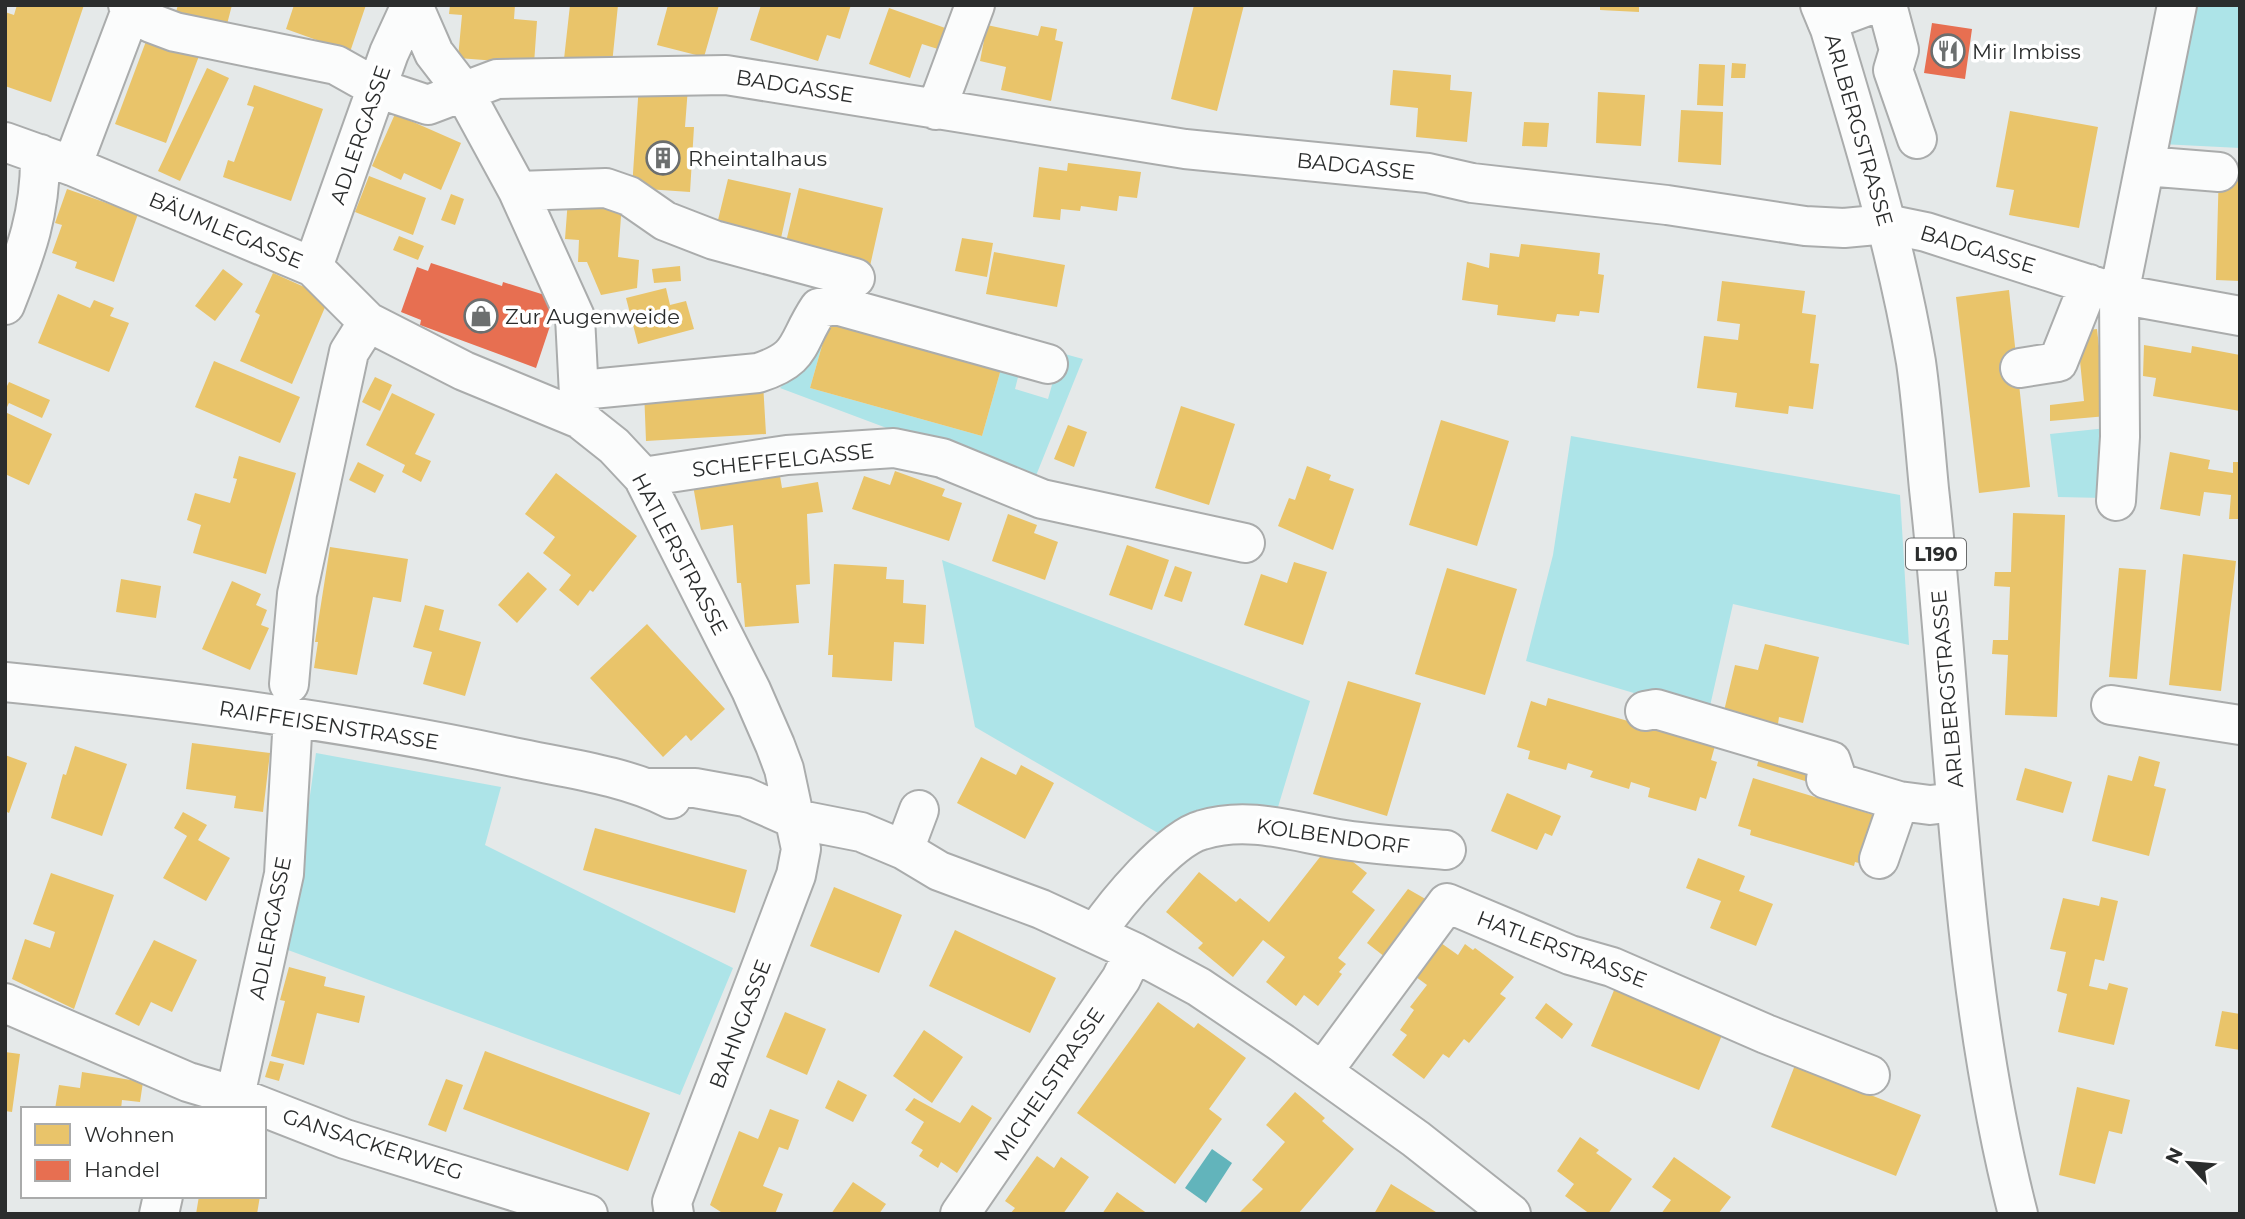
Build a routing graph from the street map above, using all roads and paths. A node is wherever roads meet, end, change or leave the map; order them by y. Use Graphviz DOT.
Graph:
graph roads {
  1 [pos="412,5"];
  2 [pos="975,5"];
  3 [pos="1870,5"];
  4 [pos="1887,5"];
  5 [pos="130,8"];
  6 [pos="1823,13"];
  7 [pos="2165,28"];
  8 [pos="377,88"];
  9 [pos="464,92"];
  10 [pos="1901,94"];
  11 [pos="936,110"];
  12 [pos="1855,112"];
  13 [pos="1917,139"];
  14 [pos="39,154"];
  15 [pos="2219,172"];
  16 [pos="2151,181"];
  17 [pos="518,191"];
  18 [pos="1887,224"];
  19 [pos="313,267"];
  20 [pos="855,278"];
  21 [pos="2104,289"];
  22 [pos="5,305"];
  23 [pos="2240,316"];
  24 [pos="368,322"];
  25 [pos="1048,364"];
  26 [pos="2020,368"];
  27 [pos="581,404"];
  28 [pos="643,477"];
  29 [pos="2116,501"];
  30 [pos="1245,543"];
  31 [pos="5,682"];
  32 [pos="291,701"];
  33 [pos="2111,705"];
  34 [pos="1645,711"];
  35 [pos="2240,725"];
  36 [pos="1899,801"];
  37 [pos="1956,802"];
  38 [pos="919,810"];
  39 [pos="796,826"];
  40 [pos="904,850"];
  41 [pos="1446,850"];
  42 [pos="1879,859"];
  43 [pos="939,871"];
  44 [pos="1096,933"];
  45 [pos="1134,951"];
  46 [pos="5,1003"];
  47 [pos="1323,1072"];
  48 [pos="1870,1075"];
  49 [pos="185,1095"];
  50 [pos="235,1096"];
  51 [pos="263,1107"];
  52 [pos="266,1108"];
  53 [pos="672,1213"];
  54 [pos="588,1214"];
  55 [pos="960,1214"];
  56 [pos="1511,1214"];
  57 [pos="2018,1214"];
  1 -- 8 [label="street, ADLERGASSE"];
  1 -- 9 [label="street"];
  2 -- 11 [label="street"];
  3 -- 6 [label="street"];
  4 -- 10 [label="street"];
  5 -- 8 [label="street, BADGASSE"];
  5 -- 14 [label="street"];
  6 -- 12 [label="street, ARLBERGSTRASSE / L190"];
  7 -- 16 [label="street"];
  8 -- 9 [label="street, BADGASSE"];
  8 -- 19 [label="street, ADLERGASSE"];
  9 -- 11 [label="street, BADGASSE"];
  9 -- 17 [label="street"];
  10 -- 12 [label="street"];
  10 -- 13 [label="street"];
  11 -- 18 [label="street, BADGASSE"];
  12 -- 18 [label="street, ARLBERGSTRASSE / L190"];
  14 -- 19 [label="street, BÄUMLEGASSE"];
  14 -- 22 [label="street"];
  15 -- 16 [label="street"];
  16 -- 21 [label="street"];
  17 -- 20 [label="street"];
  17 -- 27 [label="street"];
  18 -- 21 [label="street, BADGASSE"];
  18 -- 37 [label="street, ARLBERGSTRASSE / L190"];
  19 -- 24 [label="street, BÄUMLEGASSE"];
  21 -- 23 [label="street, BADGASSE"];
  21 -- 26 [label="street"];
  21 -- 29 [label="street"];
  24 -- 27 [label="street, BÄUMLEGASSE"];
  24 -- 32 [label="street, ADLERGASSE"];
  25 -- 27 [label="street"];
  27 -- 28 [label="street, HATLERSTRASSE"];
  28 -- 30 [label="street, SCHEFFELGASSE"];
  28 -- 39 [label="street, HATLERSTRASSE"];
  31 -- 32 [label="street, RAIFFEISENSTRASSE"];
  32 -- 39 [label="street, RAIFFEISENSTRASSE"];
  32 -- 50 [label="street, ADLERGASSE"];
  33 -- 35 [label="street"];
  34 -- 36 [label="street"];
  36 -- 37 [label="street"];
  36 -- 42 [label="street"];
  37 -- 57 [label="street, ARLBERGSTRASSE / L190"];
  38 -- 40 [label="street"];
  39 -- 40 [label="street"];
  39 -- 43 [label="street"];
  39 -- 53 [label="street, BAHNGASSE"];
  40 -- 43 [label="street"];
  41 -- 44 [label="street, KOLBENDORF"];
  43 -- 44 [label="street"];
  44 -- 45 [label="street"];
  45 -- 47 [label="street"];
  45 -- 55 [label="street, MICHELSTRASSE"];
  46 -- 49 [label="street, GANSACKERWEG"];
  47 -- 48 [label="street, HATLERSTRASSE"];
  47 -- 56 [label="street"];
  49 -- 50 [label="street, GANSACKERWEG"];
  50 -- 51 [label="street, GANSACKERWEG"];
  52 -- 54 [label="street, GANSACKERWEG"];
}
